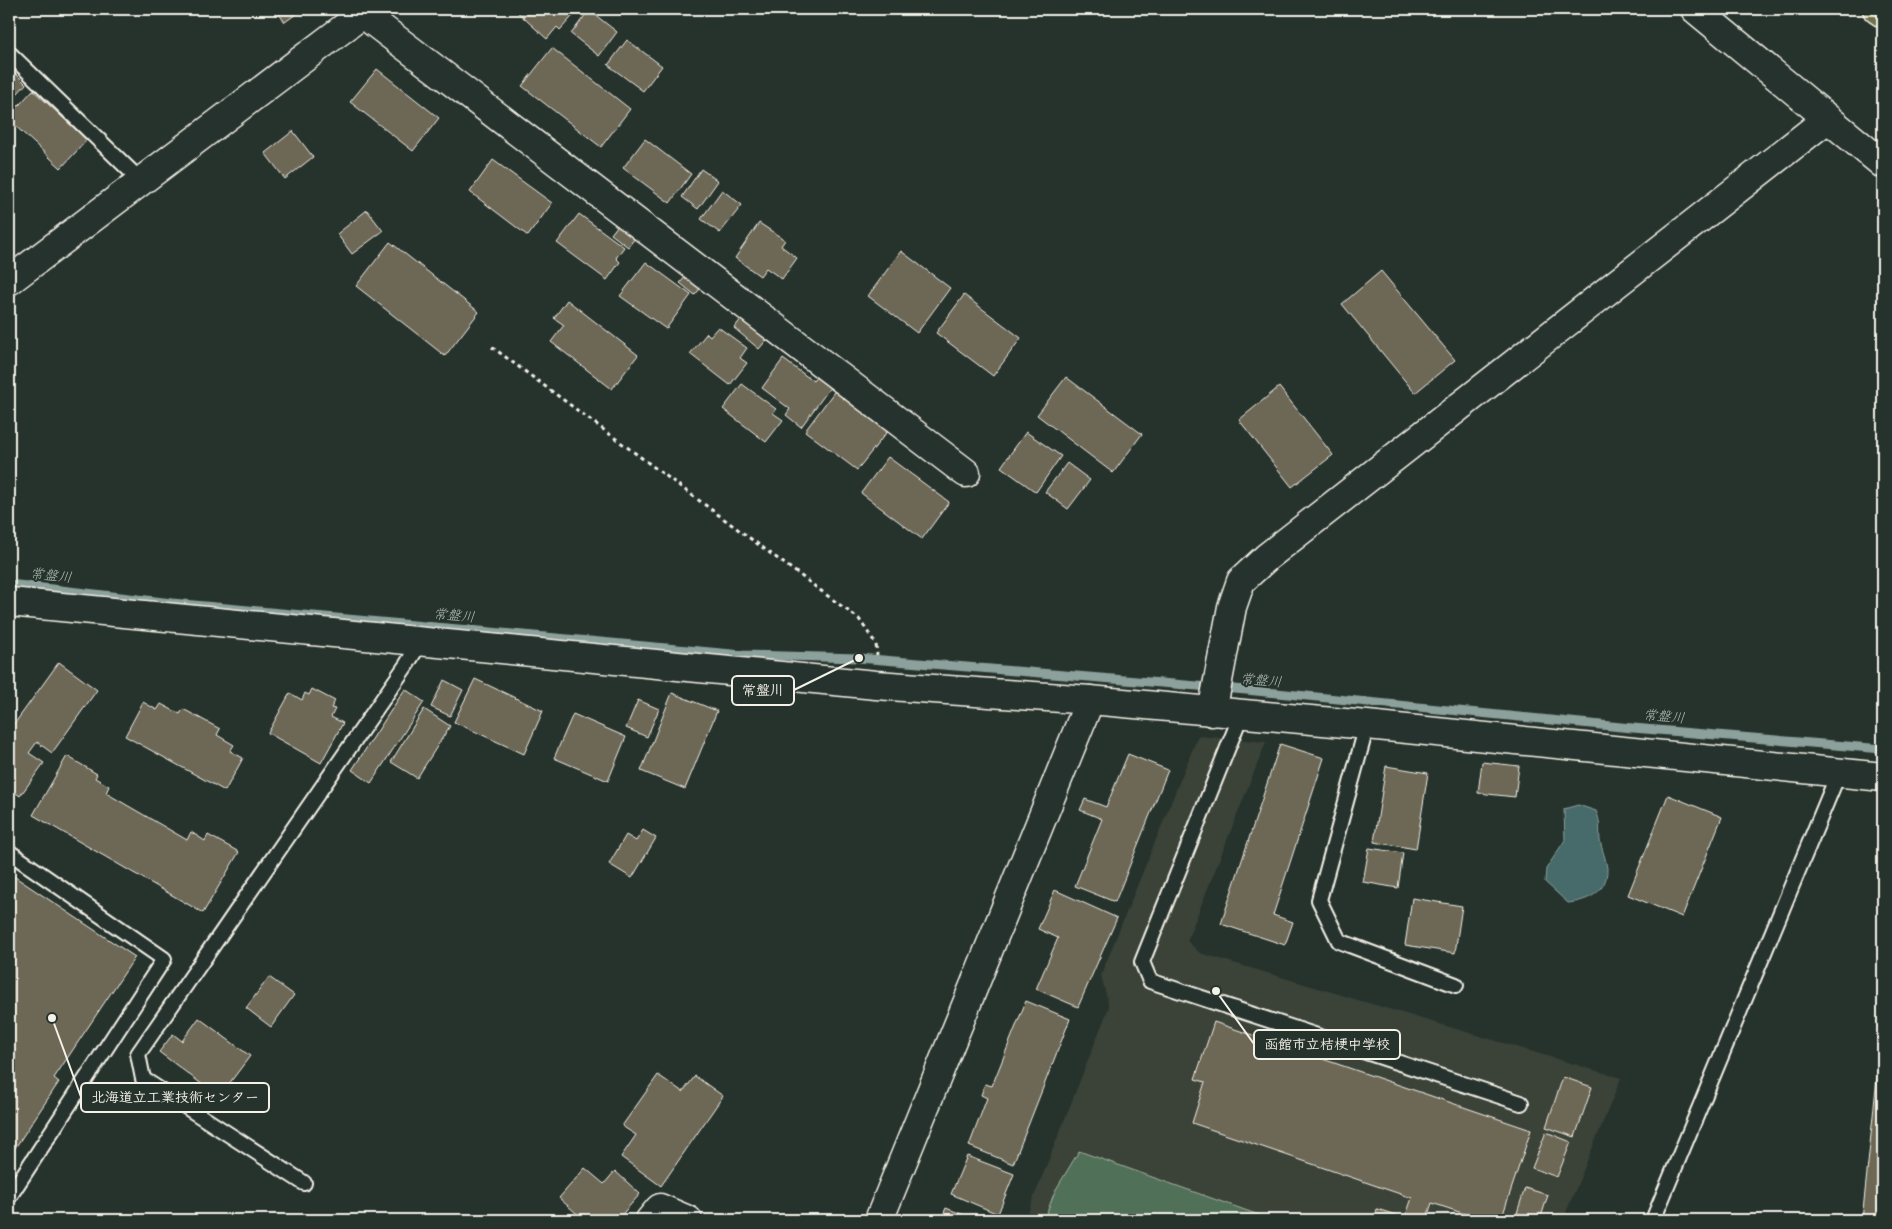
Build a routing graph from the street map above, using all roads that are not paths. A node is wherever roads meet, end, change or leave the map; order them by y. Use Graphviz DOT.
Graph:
graph roads {
  1 [pos="1695,9"];
  2 [pos="1877,9"];
  3 [pos="366,11"];
  4 [pos="1883,13"];
  5 [pos="9,53"];
  6 [pos="1828,119"];
  7 [pos="1883,164"];
  8 [pos="142,182"];
  9 [pos="9,281"];
  10 [pos="966,473"];
  11 [pos="9,602"];
  12 [pos="421,641"];
  13 [pos="1090,700"];
  14 [pos="1213,706"];
  15 [pos="1241,715"];
  16 [pos="1367,725"];
  17 [pos="1839,772"];
  18 [pos="1883,777"];
  19 [pos="9,852"];
  20 [pos="1456,985"];
  21 [pos="1521,1103"];
  22 [pos="304,1183"];
  23 [pos="9,1197"];
  24 [pos="650,1220"];
  25 [pos="688,1220"];
  26 [pos="879,1220"];
  27 [pos="1653,1220"];
  1 -- 6 [label="street"];
  2 -- 4 [label="highway"];
  3 -- 8 [label="street"];
  3 -- 10 [label="street"];
  5 -- 8 [label="lane"];
  6 -- 7 [label="street"];
  6 -- 14 [label="street"];
  8 -- 9 [label="street"];
  11 -- 12 [label="street"];
  12 -- 13 [label="street"];
  12 -- 22 [label="lane"];
  13 -- 14 [label="street"];
  13 -- 26 [label="street"];
  14 -- 15 [label="street"];
  15 -- 16 [label="street"];
  15 -- 21 [label="lane"];
  16 -- 17 [label="street"];
  16 -- 20 [label="lane"];
  17 -- 18 [label="street"];
  17 -- 27 [label="lane"];
  19 -- 23 [label="lane"];
  24 -- 25 [label="street"];
}
